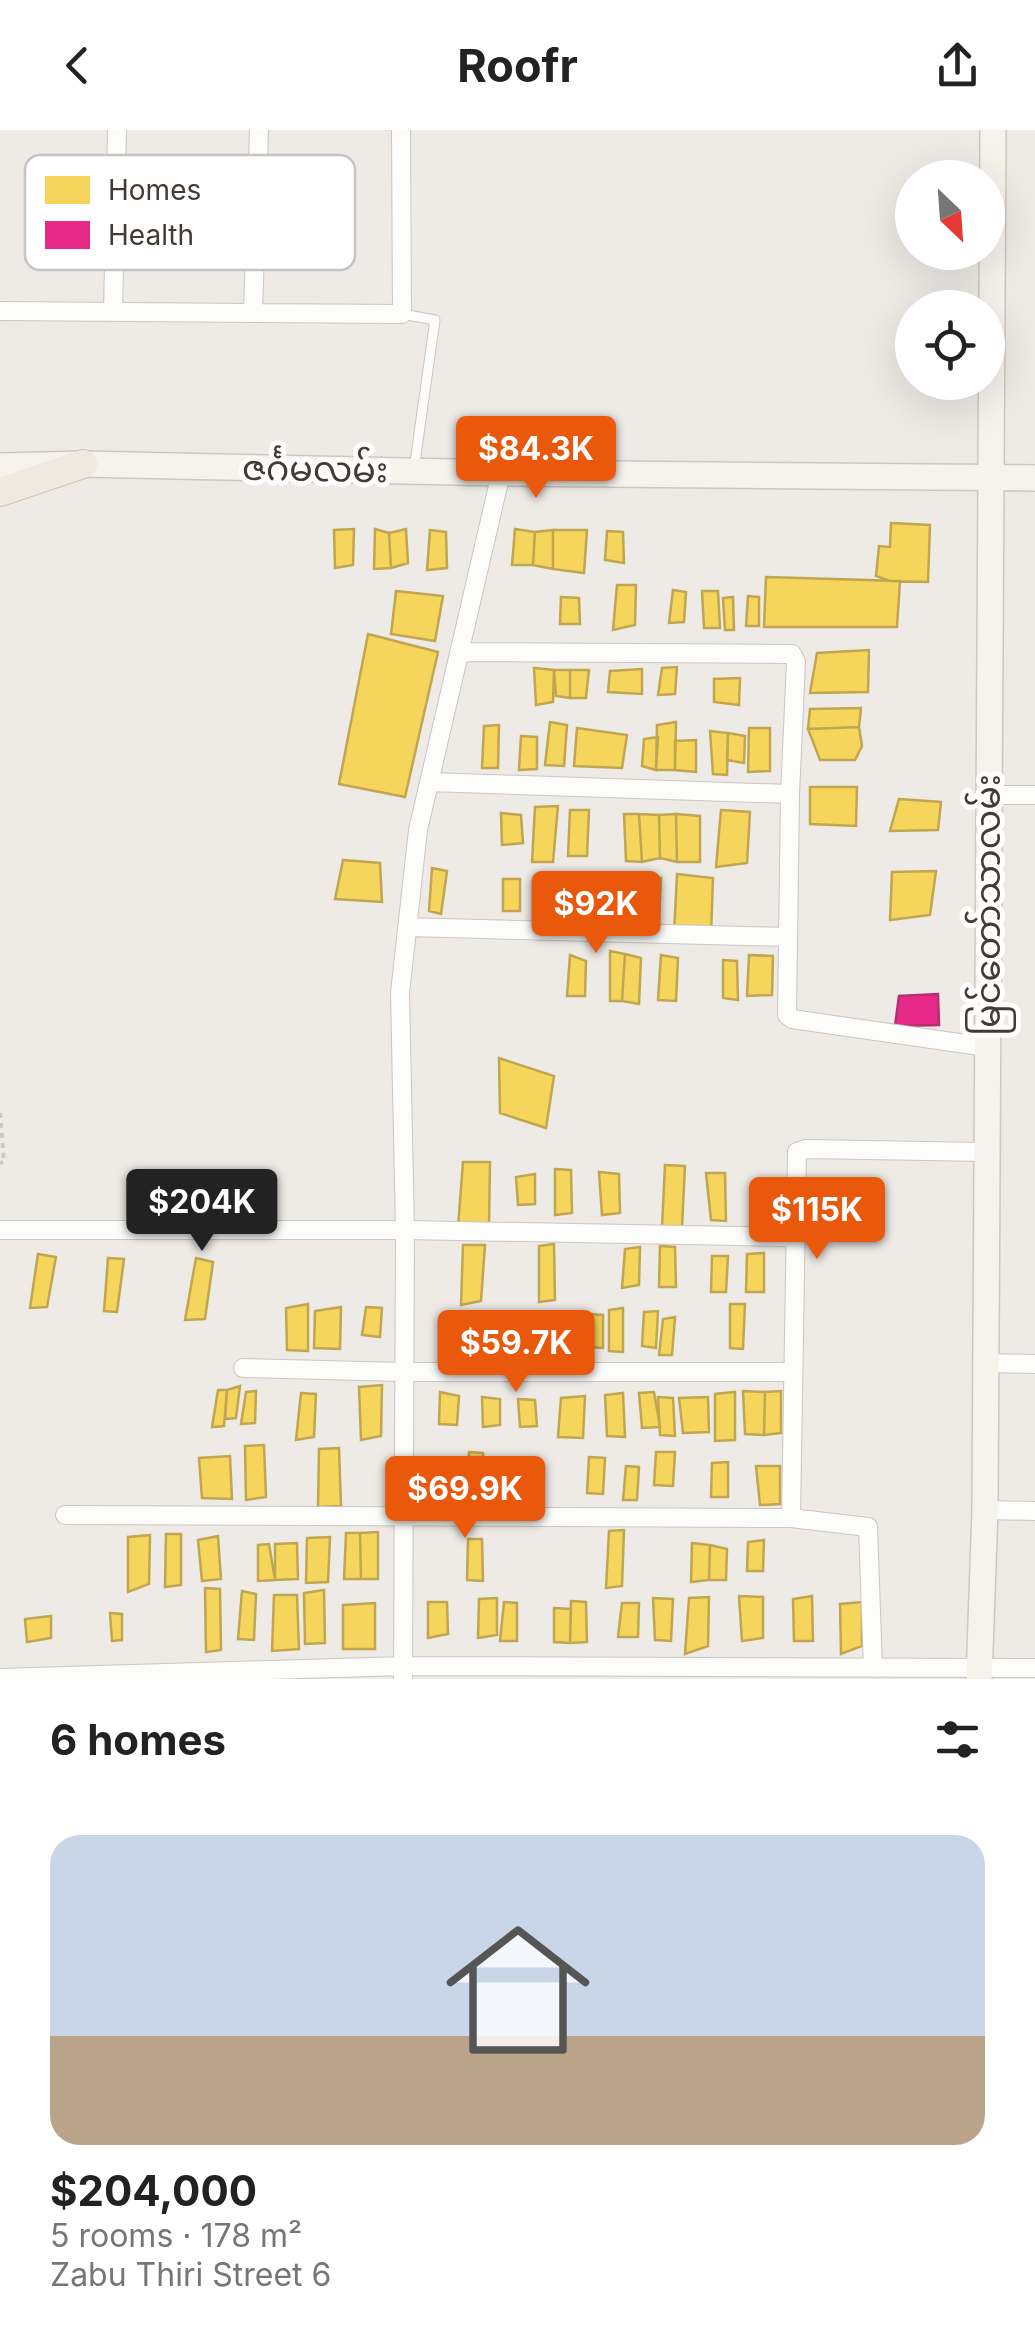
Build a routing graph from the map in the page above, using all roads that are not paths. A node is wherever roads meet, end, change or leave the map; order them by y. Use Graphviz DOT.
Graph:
graph roads {
  1 [pos="116,130"];
  2 [pos="259,130"];
  3 [pos="401,130"];
  4 [pos="993,130"];
  5 [pos="116,155"];
  6 [pos="258,155"];
  7 [pos="114,270"];
  8 [pos="254,270"];
  9 [pos="0,311"];
  10 [pos="113,311"];
  11 [pos="253,312"];
  12 [pos="402,314"];
  13 [pos="83,464"];
  14 [pos="0,466"];
  15 [pos="413,472"];
  16 [pos="501,473"];
  17 [pos="991,478"];
  18 [pos="1035,478"];
  19 [pos="0,492"];
  20 [pos="462,652"];
  21 [pos="429,782"];
  22 [pos="790,794"];
  23 [pos="988,795"];
  24 [pos="1035,796"];
  25 [pos="407,927"];
  26 [pos="787,937"];
  27 [pos="987,1047"];
  28 [pos="986,1152"];
  29 [pos="0,1230"];
  30 [pos="405,1230"];
  31 [pos="794,1237"];
  32 [pos="985,1363"];
  33 [pos="1035,1364"];
  34 [pos="242,1368"];
  35 [pos="402,1372"];
  36 [pos="791,1372"];
  37 [pos="985,1510"];
  38 [pos="1035,1511"];
  39 [pos="65,1515"];
  40 [pos="403,1518"];
  41 [pos="792,1518"];
  42 [pos="873,1668"];
  43 [pos="1035,1668"];
  44 [pos="403,1673"];
  45 [pos="792,1673"];
  46 [pos="979,1673"];
  47 [pos="3,1678"];
  1 -- 5 [label="street"];
  2 -- 6 [label="street"];
  3 -- 12 [label="street"];
  4 -- 17 [label="main road, မြင်တော်သာလမ်း"];
  7 -- 10 [label="street"];
  8 -- 11 [label="street"];
  9 -- 10 [label="street"];
  10 -- 11 [label="street"];
  11 -- 12 [label="street"];
  12 -- 15 [label="lane"];
  13 -- 14 [label="main road, ဇင်္ဂမလမ်း"];
  13 -- 15 [label="main road, ဇင်္ဂမလမ်း"];
  13 -- 19 [label="main road"];
  15 -- 16 [label="main road, ဇင်္ဂမလမ်း"];
  16 -- 17 [label="main road, ဇင်္ဂမလမ်း"];
  16 -- 20 [label="street"];
  17 -- 18 [label="main road, ဇင်္ဂမလမ်း"];
  17 -- 23 [label="main road, မြင်တော်သာလမ်း"];
  20 -- 21 [label="street"];
  20 -- 22 [label="street"];
  21 -- 22 [label="street"];
  21 -- 25 [label="street"];
  22 -- 26 [label="street"];
  23 -- 24 [label="street"];
  23 -- 27 [label="main road, မြင်တော်သာလမ်း"];
  25 -- 26 [label="street"];
  25 -- 30 [label="street"];
  26 -- 27 [label="street"];
  27 -- 28 [label="main road, မြင်တော်သာလမ်း"];
  28 -- 31 [label="street"];
  28 -- 32 [label="main road, မြင်တော်သာလမ်း"];
  29 -- 30 [label="street"];
  30 -- 31 [label="street"];
  30 -- 35 [label="street"];
  31 -- 36 [label="street"];
  32 -- 33 [label="street"];
  32 -- 37 [label="main road, မြင်တော်သာလမ်း"];
  34 -- 35 [label="street"];
  35 -- 36 [label="street"];
  35 -- 40 [label="street"];
  36 -- 41 [label="street"];
  37 -- 38 [label="street"];
  37 -- 46 [label="main road, မြင်တော်သာလမ်း"];
  39 -- 40 [label="street"];
  40 -- 41 [label="street"];
  40 -- 44 [label="street"];
  41 -- 42 [label="street"];
  42 -- 45 [label="street"];
  42 -- 46 [label="street"];
  43 -- 46 [label="street"];
  44 -- 45 [label="street"];
  44 -- 47 [label="street"];
}
